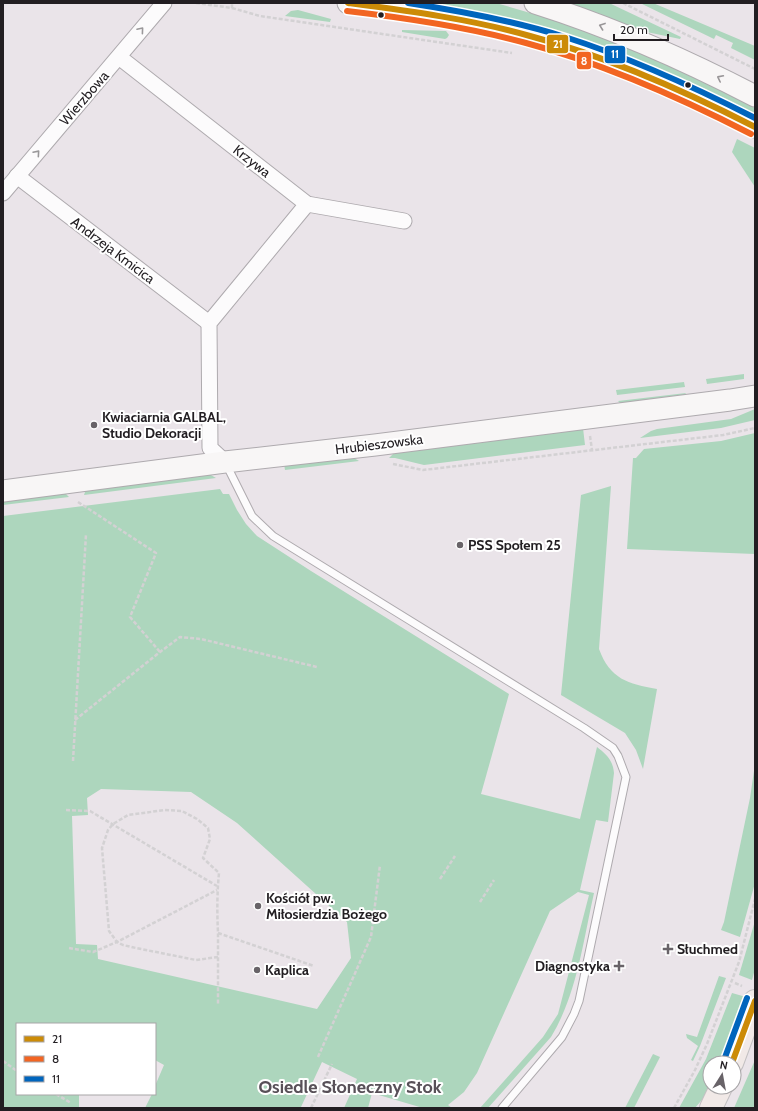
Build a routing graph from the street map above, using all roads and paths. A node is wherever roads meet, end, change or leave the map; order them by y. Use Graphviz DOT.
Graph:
graph roads {
  1 [pos="164,3"];
  2 [pos="196,3"];
  3 [pos="232,3"];
  4 [pos="348,3"];
  5 [pos="535,3"];
  6 [pos="623,3"];
  7 [pos="232,8"];
  8 [pos="516,54"];
  9 [pos="119,57"];
  10 [pos="755,69"];
  11 [pos="755,96"];
  12 [pos="755,127"];
  13 [pos="17,176"];
  14 [pos="3,193"];
  15 [pos="307,204"];
  16 [pos="404,220"];
  17 [pos="209,323"];
  18 [pos="755,396"];
  19 [pos="755,428"];
  20 [pos="225,462"];
  21 [pos="390,464"];
  22 [pos="3,491"];
  23 [pos="78,502"];
  24 [pos="86,534"];
  25 [pos="160,652"];
  26 [pos="316,668"];
  27 [pos="75,720"];
  28 [pos="73,761"];
  29 [pos="66,810"];
  30 [pos="113,824"];
  31 [pos="455,856"];
  32 [pos="380,865"];
  33 [pos="440,879"];
  34 [pos="494,880"];
  35 [pos="217,886"];
  36 [pos="217,890"];
  37 [pos="755,899"];
  38 [pos="480,902"];
  39 [pos="218,933"];
  40 [pos="117,942"];
  41 [pos="69,948"];
  42 [pos="218,957"];
  43 [pos="314,966"];
  44 [pos="755,1001"];
  45 [pos="218,1004"];
  46 [pos="735,1055"];
  47 [pos="318,1057"];
  48 [pos="3,1061"];
  49 [pos="332,1064"];
  50 [pos="16,1070"];
  51 [pos="58,1095"];
  52 [pos="717,1095"];
  53 [pos="72,1103"];
  54 [pos="311,1108"];
  55 [pos="502,1108"];
  56 [pos="674,1108"];
  57 [pos="711,1108"];
  9 -- 1 [label="street, Wierzbowa, one-way"];
  2 -- 7 [label="path"];
  3 -- 7 [label="path"];
  4 -- 12 [label="street"];
  11 -- 5 [label="street, one-way"];
  6 -- 10 [label="path"];
  7 -- 8 [label="path"];
  13 -- 9 [label="street, Wierzbowa, one-way"];
  9 -- 15 [label="street, Krzywa"];
  13 -- 14 [label="street, Wierzbowa"];
  13 -- 17 [label="street, Andrzeja Kmicica"];
  15 -- 16 [label="street, Krzywa"];
  15 -- 17 [label="street"];
  17 -- 20 [label="street"];
  18 -- 20 [label="street, Hrubieszowska"];
  19 -- 21 [label="path"];
  20 -- 22 [label="street, Hrubieszowska"];
  20 -- 55 [label="lane"];
  23 -- 25 [label="path"];
  24 -- 27 [label="path"];
  25 -- 26 [label="path"];
  25 -- 27 [label="path"];
  27 -- 28 [label="path"];
  29 -- 30 [label="path"];
  30 -- 35 [label="path"];
  30 -- 35 [label="path"];
  30 -- 40 [label="path"];
  31 -- 33 [label="path"];
  32 -- 47 [label="path"];
  34 -- 38 [label="path"];
  35 -- 36 [label="path"];
  36 -- 39 [label="path"];
  36 -- 40 [label="path"];
  37 -- 56 [label="path"];
  39 -- 42 [label="path"];
  39 -- 43 [label="path"];
  40 -- 41 [label="path"];
  40 -- 42 [label="path"];
  42 -- 45 [label="path"];
  44 -- 46 [label="highway"];
  48 -- 50 [label="path"];
  49 -- 54 [label="path"];
  51 -- 53 [label="path"];
  52 -- 57 [label="highway"];
}
